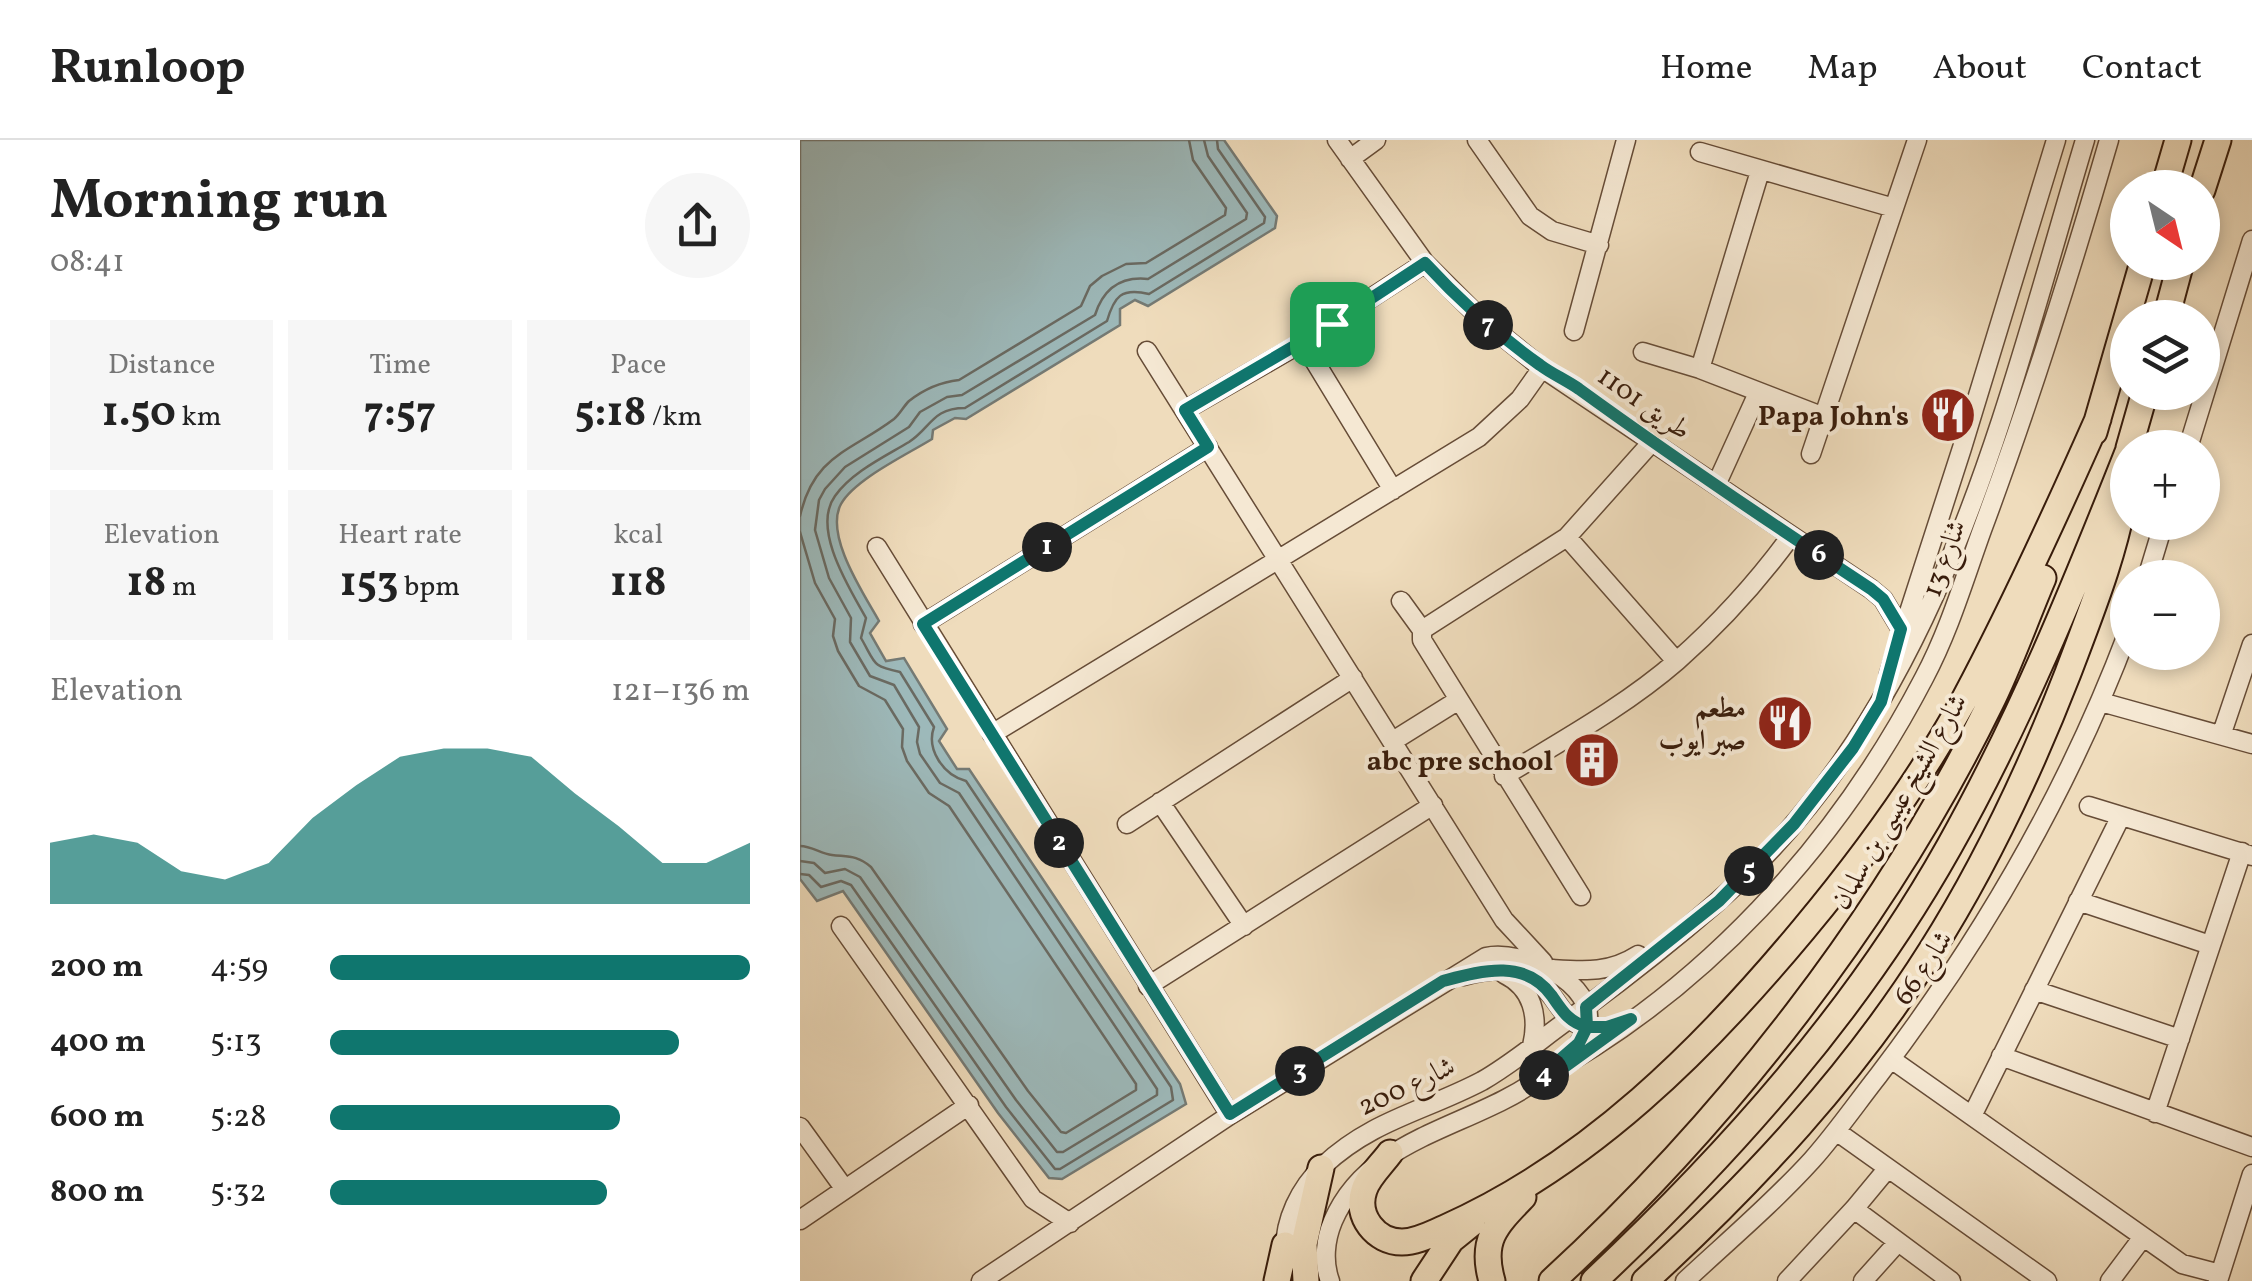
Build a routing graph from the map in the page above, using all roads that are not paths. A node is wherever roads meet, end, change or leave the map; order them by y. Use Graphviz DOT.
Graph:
graph roads {
  1 [pos="1337,140"];
  2 [pos="1376,140"];
  3 [pos="1477,140"];
  4 [pos="1626,140"];
  5 [pos="1917,140"];
  6 [pos="2085,140"];
  7 [pos="2109,140"];
  8 [pos="2178,140"];
  9 [pos="2218,140"];
  10 [pos="2055,141"];
  11 [pos="1700,152"];
  12 [pos="1350,159"];
  13 [pos="2169,170"];
  14 [pos="2208,170"];
  15 [pos="1760,171"];
  16 [pos="1894,208"];
  17 [pos="2252,240"];
  18 [pos="1599,245"];
  19 [pos="1425,263"];
  20 [pos="2138,280"];
  21 [pos="2244,295"];
  22 [pos="1574,331"];
  23 [pos="1303,342"];
  24 [pos="1147,350"];
  25 [pos="1643,352"];
  26 [pos="1542,368"];
  27 [pos="1700,369"];
  28 [pos="1758,392"];
  29 [pos="1185,410"];
  30 [pos="1824,417"];
  31 [pos="2098,419"];
  32 [pos="2195,430"];
  33 [pos="1651,443"];
  34 [pos="1208,447"];
  35 [pos="1811,454"];
  36 [pos="1716,483"];
  37 [pos="1393,490"];
  38 [pos="2110,497"];
  39 [pos="1791,536"];
  40 [pos="1566,537"];
  41 [pos="2114,540"];
  42 [pos="877,547"];
  43 [pos="1279,560"];
  44 [pos="1918,582"];
  45 [pos="1871,589"];
  46 [pos="1401,601"];
  47 [pos="923,624"];
  48 [pos="1901,629"];
  49 [pos="1422,630"];
  50 [pos="2251,649"];
  51 [pos="1676,661"];
  52 [pos="2114,670"];
  53 [pos="1354,678"];
  54 [pos="1458,701"];
  55 [pos="1881,702"];
  56 [pos="2102,702"];
  57 [pos="992,734"];
  58 [pos="2222,734"];
  59 [pos="1393,741"];
  60 [pos="2252,744"];
  61 [pos="1504,776"];
  62 [pos="1160,802"];
  63 [pos="1433,806"];
  64 [pos="2089,806"];
  65 [pos="2120,816"];
  66 [pos="1127,824"];
  67 [pos="1766,854"];
  68 [pos="2247,854"];
  69 [pos="1581,896"];
  70 [pos="2078,901"];
  71 [pos="841,926"];
  72 [pos="1244,926"];
  73 [pos="2210,945"];
  74 [pos="1551,969"];
  75 [pos="1489,970"];
  76 [pos="1443,981"];
  77 [pos="1148,986"];
  78 [pos="2034,990"];
  79 [pos="1586,1007"];
  80 [pos="1568,1019"];
  81 [pos="1631,1019"];
  82 [pos="1587,1027"];
  83 [pos="2180,1038"];
  84 [pos="1532,1046"];
  85 [pos="2001,1056"];
  86 [pos="1891,1059"];
  87 [pos="1534,1082"];
  88 [pos="969,1106"];
  89 [pos="2155,1112"];
  90 [pos="1230,1114"];
  91 [pos="1972,1116"];
  92 [pos="800,1126"];
  93 [pos="1836,1132"];
  94 [pos="2252,1146"];
  95 [pos="1390,1153"];
  96 [pos="1555,1165"];
  97 [pos="1321,1168"];
  98 [pos="1888,1168"];
  99 [pos="2252,1174"];
  100 [pos="844,1188"];
  101 [pos="1032,1199"];
  102 [pos="1494,1204"];
  103 [pos="1854,1209"];
  104 [pos="800,1220"];
  105 [pos="1070,1223"];
  106 [pos="2142,1237"];
  107 [pos="1046,1239"];
  108 [pos="1898,1242"];
  109 [pos="1285,1245"];
  110 [pos="1649,1276"];
  111 [pos="2219,1278"];
  112 [pos="1864,1280"];
  113 [pos="981,1281"];
  114 [pos="1278,1281"];
  115 [pos="1288,1281"];
  116 [pos="1306,1281"];
  117 [pos="1330,1281"];
  118 [pos="1424,1281"];
  119 [pos="1492,1281"];
  120 [pos="1552,1281"];
  121 [pos="1594,1281"];
  122 [pos="1685,1281"];
  123 [pos="1786,1281"];
  124 [pos="1950,1281"];
  125 [pos="2048,1281"];
  126 [pos="2110,1281"];
  1 -- 12 [label="street, طريق 1101"];
  2 -- 12 [label="street"];
  3 -- 18 [label="street"];
  4 -- 18 [label="street"];
  5 -- 16 [label="street"];
  6 -- 55 [label="street, شارع 13"];
  7 -- 81 [label="street, شارع 13"];
  8 -- 13 [label="highway"];
  9 -- 14 [label="highway"];
  10 -- 44 [label="street"];
  11 -- 15 [label="street"];
  12 -- 19 [label="street, طريق 1101"];
  15 -- 16 [label="street"];
  15 -- 27 [label="street"];
  16 -- 30 [label="street"];
  17 -- 21 [label="street"];
  18 -- 22 [label="street"];
  19 -- 23 [label="street"];
  19 -- 26 [label="street, طريق 1101"];
  20 -- 31 [label="highway, شارع الشيخ عيسى بن سلمان"];
  21 -- 32 [label="street"];
  23 -- 29 [label="street"];
  23 -- 37 [label="street"];
  24 -- 29 [label="street"];
  25 -- 27 [label="street"];
  26 -- 33 [label="street, طريق 1101"];
  26 -- 37 [label="street"];
  27 -- 28 [label="street"];
  28 -- 30 [label="street"];
  28 -- 36 [label="street"];
  29 -- 34 [label="street"];
  30 -- 35 [label="street"];
  31 -- 96 [label="highway"];
  31 -- 120 [label="highway, شارع الشيخ عيسى بن سلمان"];
  33 -- 36 [label="street, طريق 1101"];
  33 -- 40 [label="street"];
  34 -- 43 [label="street"];
  34 -- 47 [label="street"];
  36 -- 39 [label="street, طريق 1101"];
  37 -- 43 [label="street"];
  38 -- 121 [label="highway"];
  39 -- 45 [label="street, طريق 1101"];
  39 -- 51 [label="street"];
  40 -- 49 [label="street"];
  40 -- 51 [label="street"];
  41 -- 110 [label="highway"];
  42 -- 47 [label="street"];
  43 -- 53 [label="street"];
  43 -- 57 [label="street"];
  44 -- 45 [label="street"];
  44 -- 48 [label="street"];
  45 -- 48 [label="street, طريق 1101"];
  46 -- 49 [label="street"];
  47 -- 57 [label="street"];
  48 -- 55 [label="street"];
  49 -- 54 [label="street"];
  50 -- 58 [label="street"];
  51 -- 61 [label="street"];
  52 -- 56 [label="street, شارع 66"];
  53 -- 59 [label="street"];
  53 -- 62 [label="street"];
  54 -- 59 [label="street"];
  54 -- 61 [label="street"];
  55 -- 67 [label="street, شارع 13"];
  56 -- 58 [label="street"];
  56 -- 86 [label="street, شارع 66"];
  57 -- 77 [label="street"];
  58 -- 60 [label="street"];
  59 -- 63 [label="street"];
  61 -- 69 [label="street"];
  62 -- 66 [label="street"];
  62 -- 72 [label="street"];
  63 -- 72 [label="street"];
  63 -- 74 [label="street"];
  64 -- 65 [label="street"];
  65 -- 68 [label="street"];
  65 -- 70 [label="street"];
  67 -- 74 [label="street"];
  67 -- 79 [label="street, شارع 13"];
  68 -- 73 [label="street"];
  70 -- 73 [label="street"];
  70 -- 78 [label="street"];
  71 -- 88 [label="street"];
  72 -- 77 [label="street"];
  73 -- 83 [label="street"];
  74 -- 76 [label="street"];
  74 -- 79 [label="street"];
  75 -- 76 [label="street"];
  75 -- 80 [label="street"];
  75 -- 84 [label="street"];
  76 -- 90 [label="street"];
  77 -- 90 [label="street"];
  78 -- 83 [label="street"];
  78 -- 85 [label="street"];
  79 -- 80 [label="street, شارع 200"];
  79 -- 82 [label="street"];
  80 -- 82 [label="street"];
  80 -- 84 [label="street, شارع 200"];
  81 -- 82 [label="street"];
  81 -- 87 [label="street, شارع 13"];
  82 -- 87 [label="street, شارع 200"];
  83 -- 89 [label="street"];
  84 -- 97 [label="street, شارع 200"];
  85 -- 89 [label="street"];
  85 -- 91 [label="street"];
  86 -- 91 [label="street"];
  86 -- 93 [label="street, شارع 66"];
  87 -- 95 [label="street, شارع 200"];
  88 -- 100 [label="street"];
  88 -- 101 [label="street"];
  89 -- 94 [label="street"];
  90 -- 105 [label="street"];
  91 -- 106 [label="street"];
  92 -- 100 [label="street"];
  93 -- 98 [label="street"];
  93 -- 122 [label="street, شارع 66"];
  95 -- 102 [label="highway"];
  95 -- 117 [label="street, شارع 200"];
  96 -- 102 [label="highway"];
  96 -- 119 [label="highway"];
  97 -- 109 [label="street, شارع 200"];
  97 -- 116 [label="highway"];
  98 -- 103 [label="street"];
  98 -- 125 [label="street"];
  99 -- 111 [label="street"];
  100 -- 104 [label="street"];
  101 -- 105 [label="street"];
  101 -- 107 [label="street"];
  102 -- 118 [label="highway"];
  103 -- 108 [label="street"];
  103 -- 123 [label="street"];
  105 -- 107 [label="street"];
  106 -- 111 [label="street"];
  106 -- 126 [label="street"];
  107 -- 113 [label="street"];
  108 -- 112 [label="street"];
  108 -- 124 [label="street"];
  109 -- 114 [label="highway"];
  109 -- 115 [label="street, شارع 200"];
}
